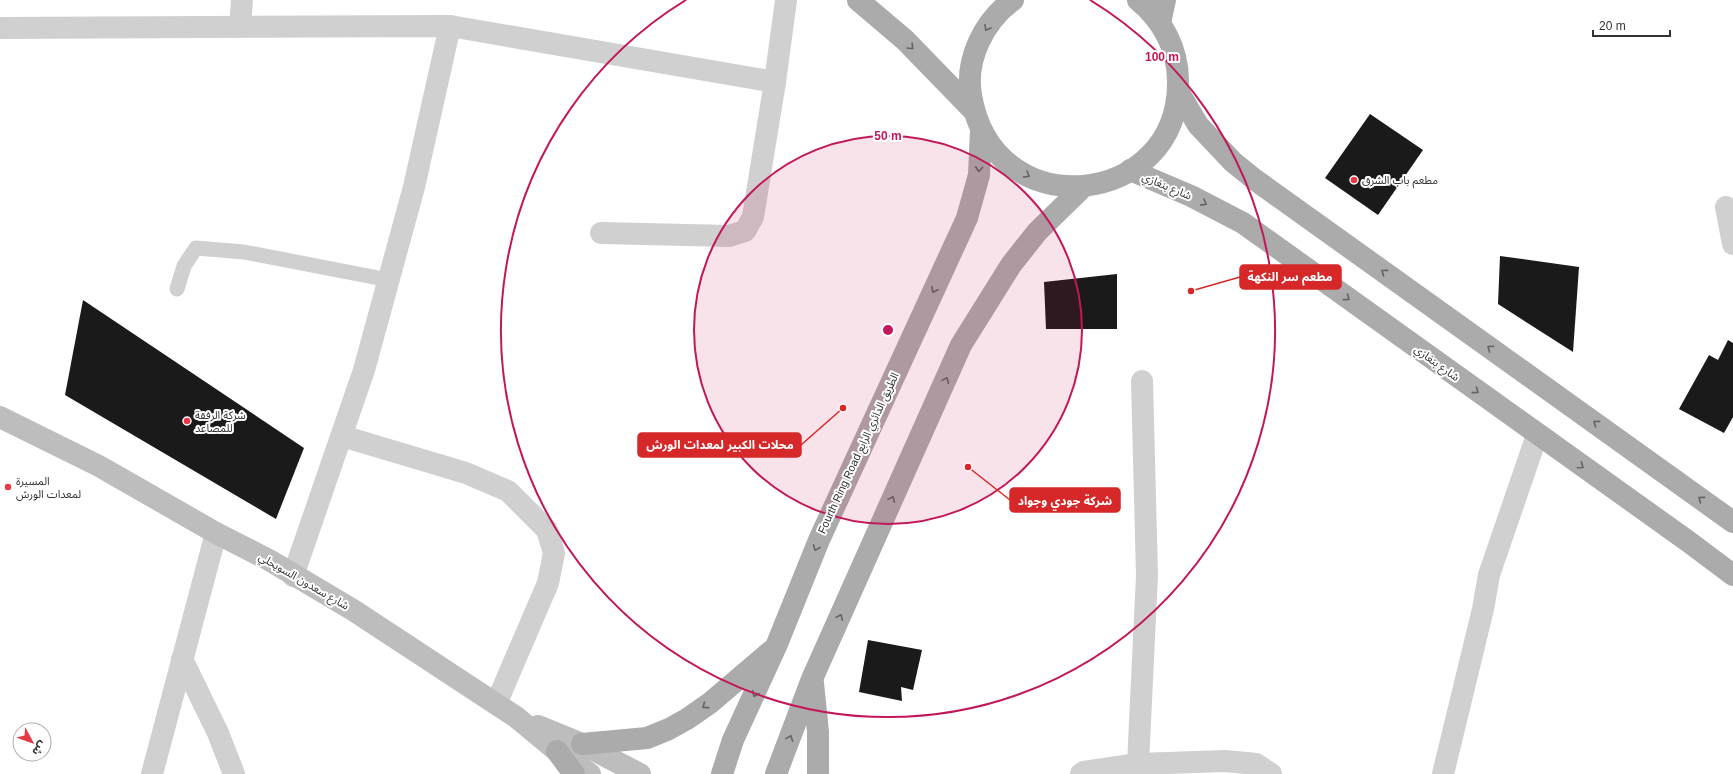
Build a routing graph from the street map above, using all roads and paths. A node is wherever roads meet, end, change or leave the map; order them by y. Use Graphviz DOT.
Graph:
graph roads {
  1 [pos="242,0"];
  2 [pos="786,0"];
  3 [pos="858,0"];
  4 [pos="1013,0"];
  5 [pos="1138,0"];
  6 [pos="1166,0"];
  7 [pos="1160,23"];
  8 [pos="450,26"];
  9 [pos="240,27"];
  10 [pos="0,28"];
  11 [pos="775,82"];
  12 [pos="1178,91"];
  13 [pos="978,120"];
  14 [pos="1130,170"];
  15 [pos="1083,187"];
  16 [pos="1726,207"];
  17 [pos="601,233"];
  18 [pos="1733,244"];
  19 [pos="389,280"];
  20 [pos="177,289"];
  21 [pos="1142,381"];
  22 [pos="0,417"];
  23 [pos="1537,435"];
  24 [pos="342,436"];
  25 [pos="1733,522"];
  26 [pos="216,532"];
  27 [pos="1733,575"];
  28 [pos="293,576"];
  29 [pos="777,644"];
  30 [pos="182,659"];
  31 [pos="812,679"];
  32 [pos="496,704"];
  33 [pos="516,717"];
  34 [pos="582,744"];
  35 [pos="557,751"];
  36 [pos="1138,764"];
  37 [pos="152,774"];
  38 [pos="234,774"];
  39 [pos="574,774"];
  40 [pos="590,774"];
  41 [pos="640,774"];
  42 [pos="722,774"];
  43 [pos="776,774"];
  44 [pos="818,774"];
  45 [pos="1081,774"];
  46 [pos="1271,774"];
  47 [pos="1443,774"];
  1 -- 9 [label="street"];
  2 -- 11 [label="street"];
  3 -- 13 [label="main road, one-way"];
  4 -- 13 [label="main road, one-way"];
  5 -- 7 [label="main road"];
  6 -- 7 [label="main road"];
  7 -- 12 [label="main road"];
  8 -- 9 [label="street"];
  8 -- 11 [label="street"];
  8 -- 19 [label="street"];
  9 -- 10 [label="street"];
  11 -- 17 [label="street"];
  12 -- 14 [label="main road"];
  25 -- 12 [label="main road, one-way"];
  13 -- 15 [label="main road, one-way"];
  13 -- 29 [label="main road, Fourth Ring Road الطريق الدائري الرابع, one-way"];
  14 -- 15 [label="main road"];
  14 -- 23 [label="main road, شارع بنغازي, one-way"];
  31 -- 15 [label="main road, one-way"];
  16 -- 18 [label="street"];
  19 -- 20 [label="lane"];
  19 -- 24 [label="street"];
  21 -- 36 [label="street"];
  22 -- 26 [label="main road, شارع سعدون السويحلي"];
  23 -- 27 [label="main road, شارع بنغازي, one-way"];
  23 -- 47 [label="street"];
  24 -- 28 [label="street"];
  24 -- 32 [label="street"];
  26 -- 28 [label="main road, شارع سعدون السويحلي"];
  26 -- 30 [label="street"];
  28 -- 32 [label="main road, شارع سعدون السويحلي"];
  29 -- 34 [label="main road, one-way"];
  29 -- 42 [label="main road, Fourth Ring Road الطريق الدائري الرابع, one-way"];
  30 -- 37 [label="street"];
  30 -- 38 [label="street"];
  43 -- 31 [label="main road, one-way"];
  31 -- 44 [label="main road"];
  32 -- 33 [label="main road, شارع سعدون السويحلي"];
  33 -- 34 [label="main road"];
  33 -- 35 [label="main road, شارع سعدون السويحلي"];
  34 -- 41 [label="main road"];
  35 -- 39 [label="main road"];
  35 -- 40 [label="main road, شارع سعدون السويحلي"];
  36 -- 45 [label="street"];
  36 -- 46 [label="street"];
}
